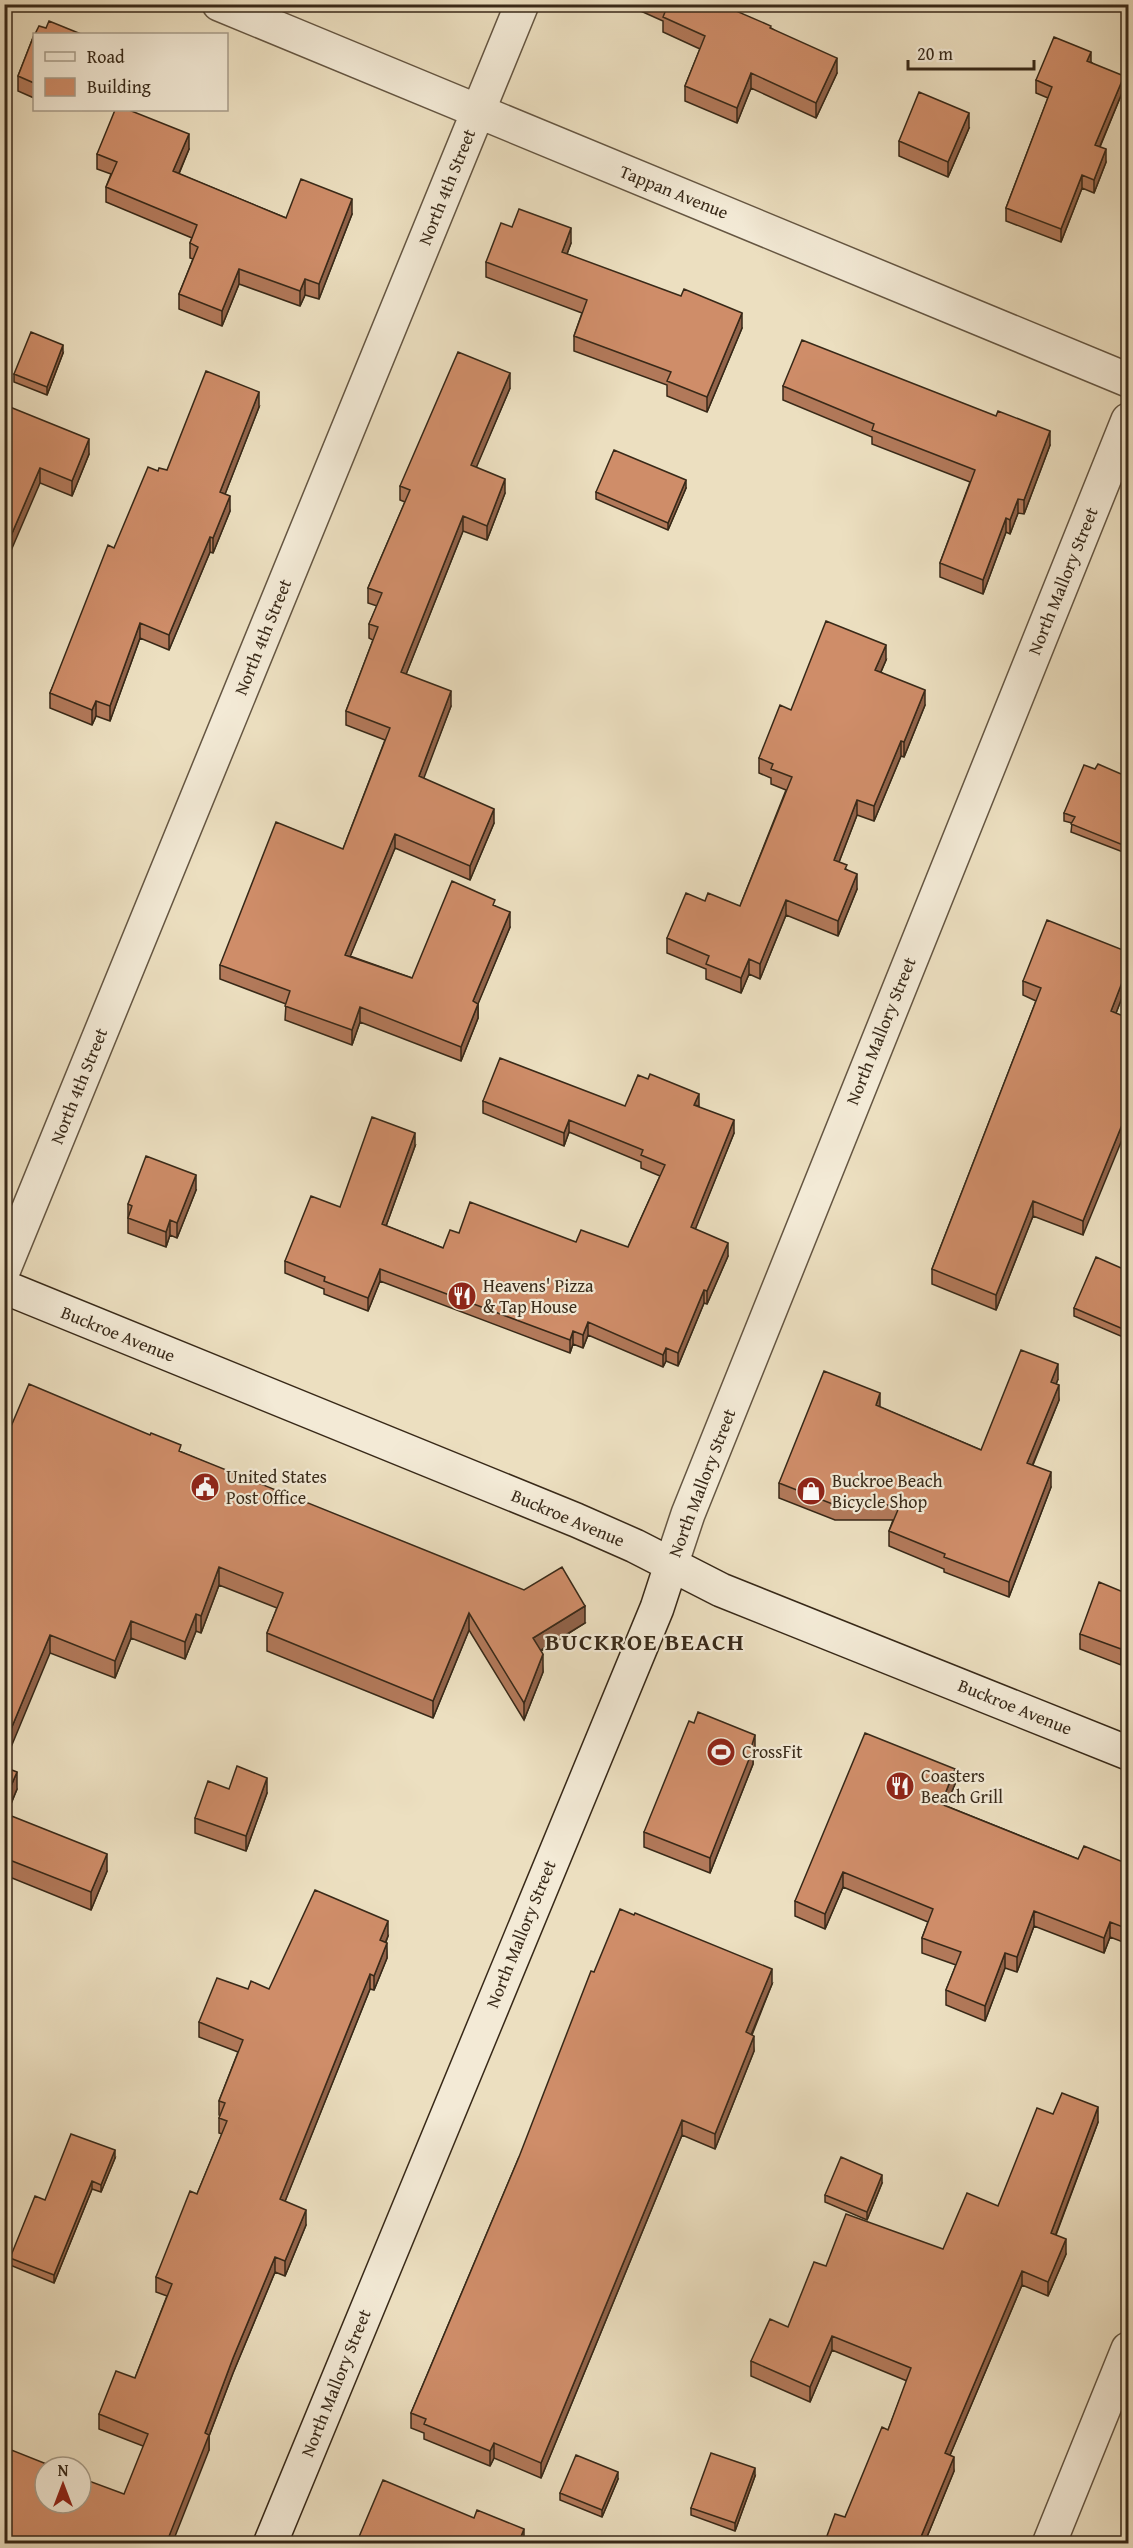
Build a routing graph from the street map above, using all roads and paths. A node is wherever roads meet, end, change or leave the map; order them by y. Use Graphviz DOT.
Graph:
graph roads {
  1 [pos="219,4"];
  2 [pos="522,4"];
  3 [pos="478,111"];
  4 [pos="1128,380"];
  5 [pos="1128,420"];
  6 [pos="4,1269"];
  7 [pos="4,1287"];
  8 [pos="671,1565"];
  9 [pos="1128,1753"];
  10 [pos="1128,2349"];
  11 [pos="270,2544"];
  12 [pos="1049,2544"];
  1 -- 3 [label="street, Tappan Avenue"];
  2 -- 3 [label="street, North 4th Street"];
  3 -- 4 [label="street, Tappan Avenue"];
  3 -- 6 [label="street, North 4th Street"];
  5 -- 8 [label="street, North Mallory Street"];
  7 -- 8 [label="street, Buckroe Avenue"];
  8 -- 9 [label="street, Buckroe Avenue"];
  8 -- 11 [label="street, North Mallory Street"];
  10 -- 12 [label="street"];
}
